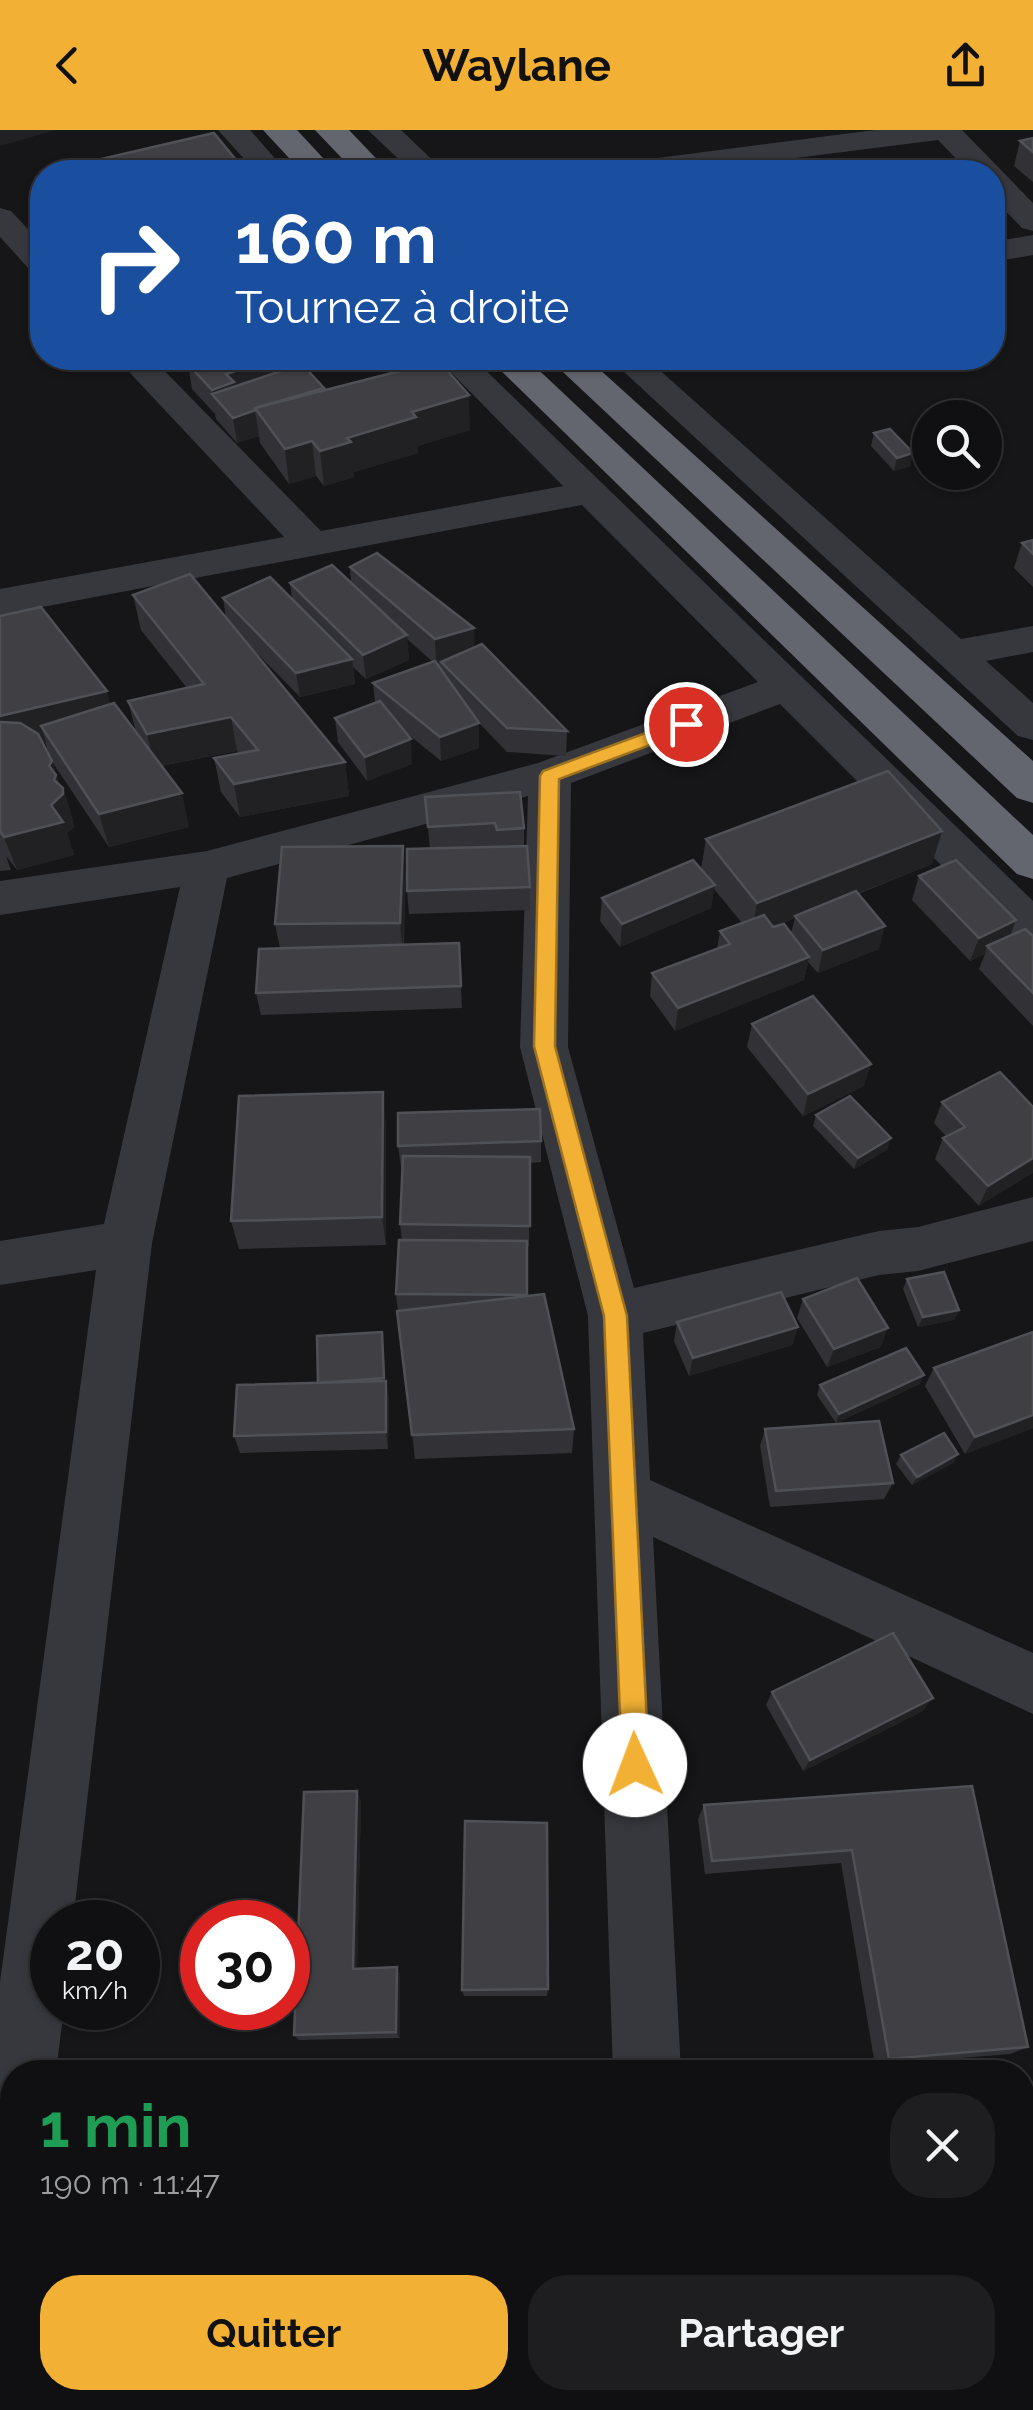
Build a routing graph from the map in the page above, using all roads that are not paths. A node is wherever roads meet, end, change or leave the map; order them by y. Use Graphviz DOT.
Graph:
graph roads {
  1 [pos="233,130"];
  2 [pos="279,130"];
  3 [pos="331,130"];
  4 [pos="383,130"];
  5 [pos="945,130"];
  6 [pos="261,160"];
  7 [pos="308,160"];
  8 [pos="361,160"];
  9 [pos="417,160"];
  10 [pos="712,160"];
  11 [pos="974,160"];
  12 [pos="1005,192"];
  13 [pos="0,218"];
  14 [pos="1033,221"];
  15 [pos="1033,244"];
  16 [pos="1005,249"];
  17 [pos="30,250"];
  18 [pos="145,370"];
  19 [pos="466,370"];
  20 [pos="519,370"];
  21 [pos="579,370"];
  22 [pos="639,370"];
  23 [pos="587,493"];
  24 [pos="311,543"];
  25 [pos="2,598"];
  26 [pos="1033,639"];
  27 [pos="951,654"];
  28 [pos="789,686"];
  29 [pos="1033,726"];
  30 [pos="550,776"];
  31 [pos="1033,787"];
  32 [pos="1033,862"];
  33 [pos="207,867"];
  34 [pos="0,898"];
  35 [pos="1033,929"];
  36 [pos="1033,1219"];
  37 [pos="126,1243"];
  38 [pos="0,1264"];
  39 [pos="616,1316"];
  40 [pos="626,1496"];
  41 [pos="1033,1684"];
  42 [pos="24,2060"];
  43 [pos="646,2060"];
  1 -- 6 [label="street"];
  2 -- 7 [label="highway"];
  3 -- 8 [label="highway"];
  4 -- 9 [label="street"];
  5 -- 10 [label="street"];
  5 -- 11 [label="street"];
  12 -- 14 [label="street"];
  13 -- 17 [label="street"];
  15 -- 16 [label="street"];
  18 -- 24 [label="street"];
  19 -- 23 [label="street"];
  20 -- 32 [label="highway"];
  21 -- 31 [label="highway"];
  22 -- 27 [label="street"];
  23 -- 24 [label="street"];
  23 -- 28 [label="street"];
  24 -- 25 [label="street"];
  26 -- 27 [label="street"];
  27 -- 29 [label="street"];
  28 -- 30 [label="street"];
  28 -- 35 [label="street"];
  30 -- 33 [label="street"];
  30 -- 39 [label="street"];
  33 -- 34 [label="street"];
  33 -- 37 [label="street"];
  36 -- 39 [label="street"];
  37 -- 38 [label="street"];
  37 -- 42 [label="street"];
  39 -- 40 [label="street"];
  40 -- 41 [label="street"];
  40 -- 43 [label="street"];
}
